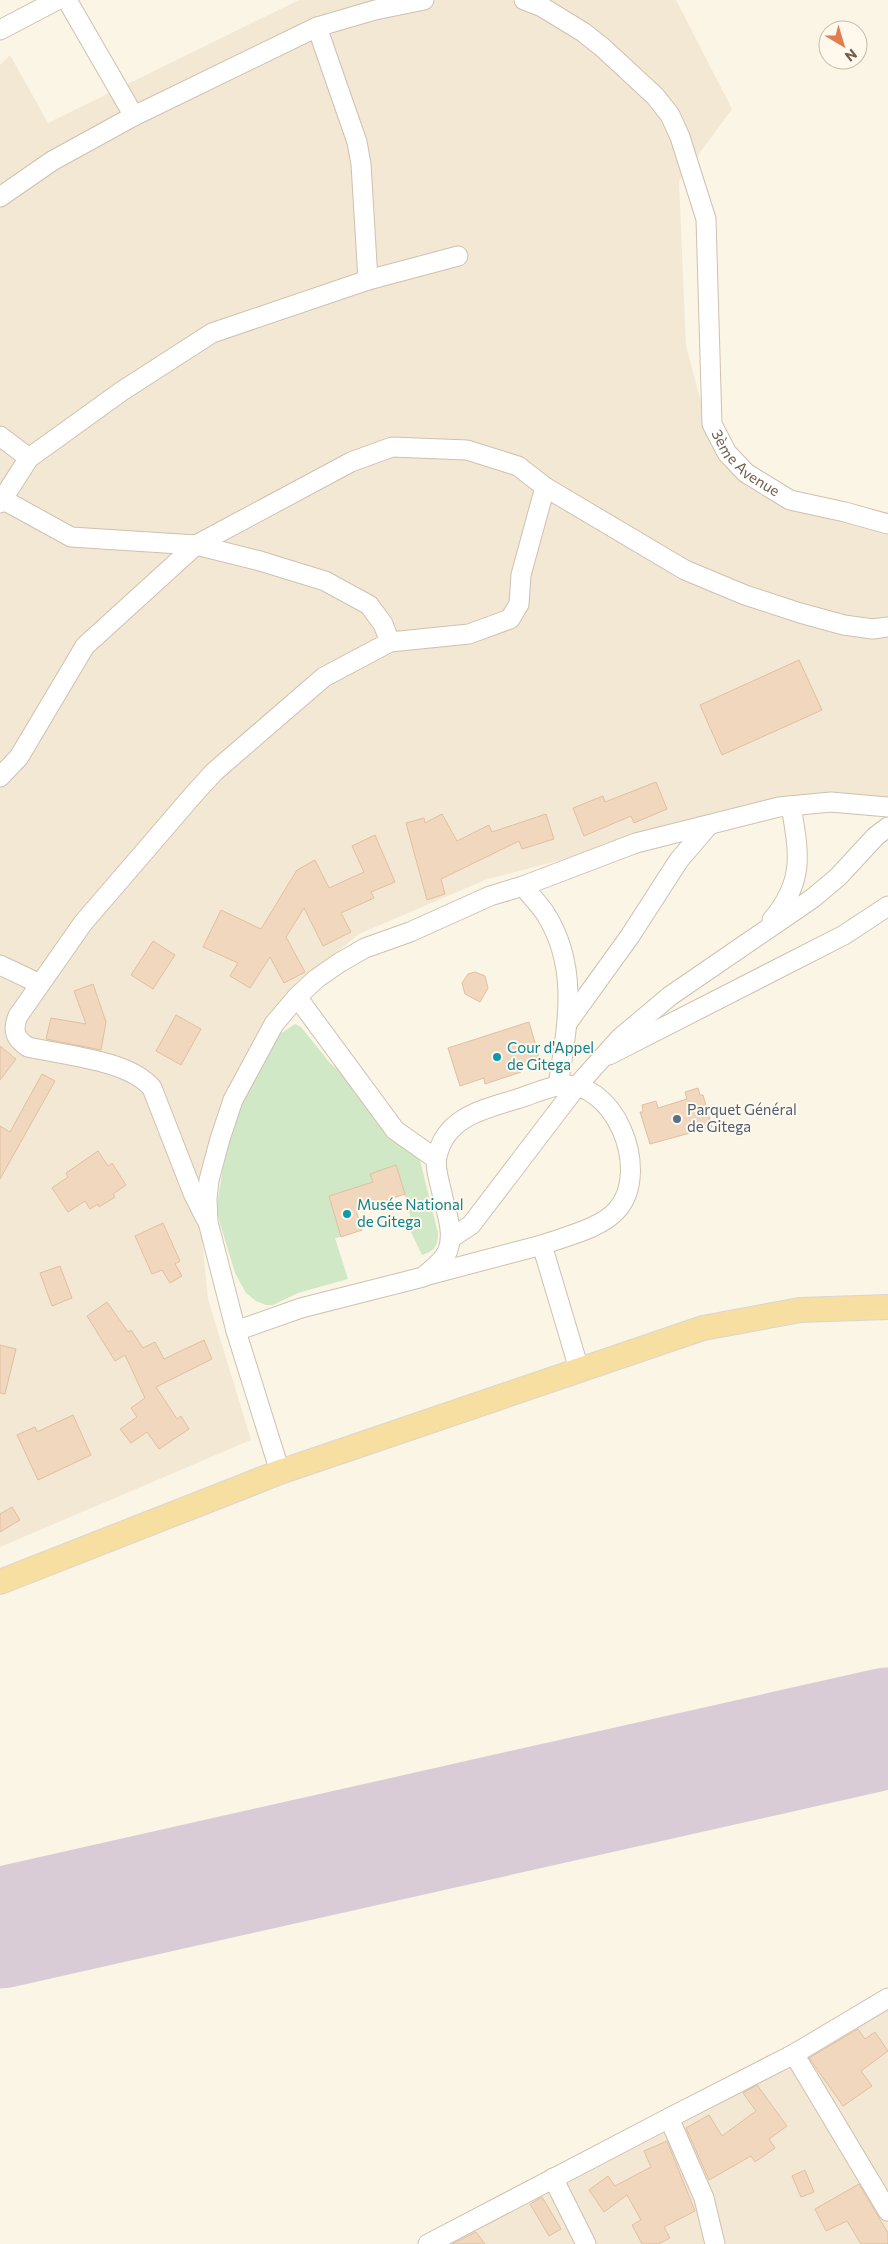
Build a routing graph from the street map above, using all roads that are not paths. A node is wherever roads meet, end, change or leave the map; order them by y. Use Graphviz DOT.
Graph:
graph roads {
  1 [pos="57,0"];
  2 [pos="67,0"];
  3 [pos="424,0"];
  4 [pos="524,0"];
  5 [pos="317,27"];
  6 [pos="0,30"];
  7 [pos="134,116"];
  8 [pos="0,197"];
  9 [pos="458,256"];
  10 [pos="368,280"];
  11 [pos="0,436"];
  12 [pos="29,458"];
  13 [pos="545,487"];
  14 [pos="1,501"];
  15 [pos="888,524"];
  16 [pos="196,545"];
  17 [pos="888,627"];
  18 [pos="390,642"];
  19 [pos="0,777"];
  20 [pos="791,806"];
  21 [pos="888,807"];
  22 [pos="709,825"];
  23 [pos="888,827"];
  24 [pos="523,886"];
  25 [pos="888,906"];
  26 [pos="762,933"];
  27 [pos="0,965"];
  28 [pos="40,984"];
  29 [pos="297,997"];
  30 [pos="568,1022"];
  31 [pos="599,1060"];
  32 [pos="558,1086"];
  33 [pos="577,1086"];
  34 [pos="607,1106"];
  35 [pos="436,1159"];
  36 [pos="208,1222"];
  37 [pos="451,1238"];
  38 [pos="542,1245"];
  39 [pos="423,1276"];
  40 [pos="888,1307"];
  41 [pos="236,1331"];
  42 [pos="579,1369"];
  43 [pos="280,1472"];
  44 [pos="0,1582"];
  45 [pos="888,1998"];
  46 [pos="794,2054"];
  47 [pos="669,2118"];
  48 [pos="553,2178"];
  49 [pos="888,2211"];
  50 [pos="447,2240"];
  51 [pos="428,2244"];
  52 [pos="586,2244"];
  53 [pos="715,2244"];
  1 -- 6 [label="street"];
  2 -- 7 [label="street"];
  3 -- 5 [label="street"];
  4 -- 15 [label="street, 3ème Avenue"];
  5 -- 7 [label="street"];
  5 -- 10 [label="street"];
  7 -- 8 [label="street"];
  9 -- 10 [label="street"];
  10 -- 12 [label="street"];
  11 -- 12 [label="street"];
  12 -- 14 [label="street"];
  13 -- 16 [label="street"];
  13 -- 17 [label="street"];
  13 -- 18 [label="street"];
  14 -- 16 [label="street"];
  16 -- 18 [label="street"];
  16 -- 19 [label="street"];
  18 -- 28 [label="street"];
  20 -- 21 [label="street"];
  20 -- 22 [label="street"];
  20 -- 26 [label="street"];
  22 -- 24 [label="street"];
  22 -- 30 [label="street"];
  23 -- 26 [label="street"];
  24 -- 29 [label="street"];
  24 -- 30 [label="street"];
  25 -- 31 [label="street"];
  26 -- 31 [label="street"];
  27 -- 28 [label="street"];
  28 -- 36 [label="street"];
  29 -- 35 [label="street"];
  29 -- 36 [label="street"];
  30 -- 32 [label="street"];
  31 -- 33 [label="street"];
  31 -- 34 [label="street"];
  32 -- 33 [label="street"];
  32 -- 35 [label="street"];
  33 -- 34 [label="street"];
  33 -- 37 [label="street"];
  34 -- 38 [label="street"];
  35 -- 37 [label="street"];
  36 -- 41 [label="street"];
  37 -- 39 [label="street"];
  38 -- 39 [label="street"];
  38 -- 42 [label="street"];
  39 -- 41 [label="street"];
  40 -- 42 [label="main road"];
  41 -- 43 [label="street"];
  42 -- 43 [label="main road"];
  43 -- 44 [label="main road"];
  45 -- 46 [label="street"];
  46 -- 47 [label="street"];
  46 -- 49 [label="street"];
  47 -- 48 [label="street"];
  47 -- 53 [label="street"];
  48 -- 50 [label="street"];
  48 -- 52 [label="street"];
  50 -- 51 [label="street"];
}
